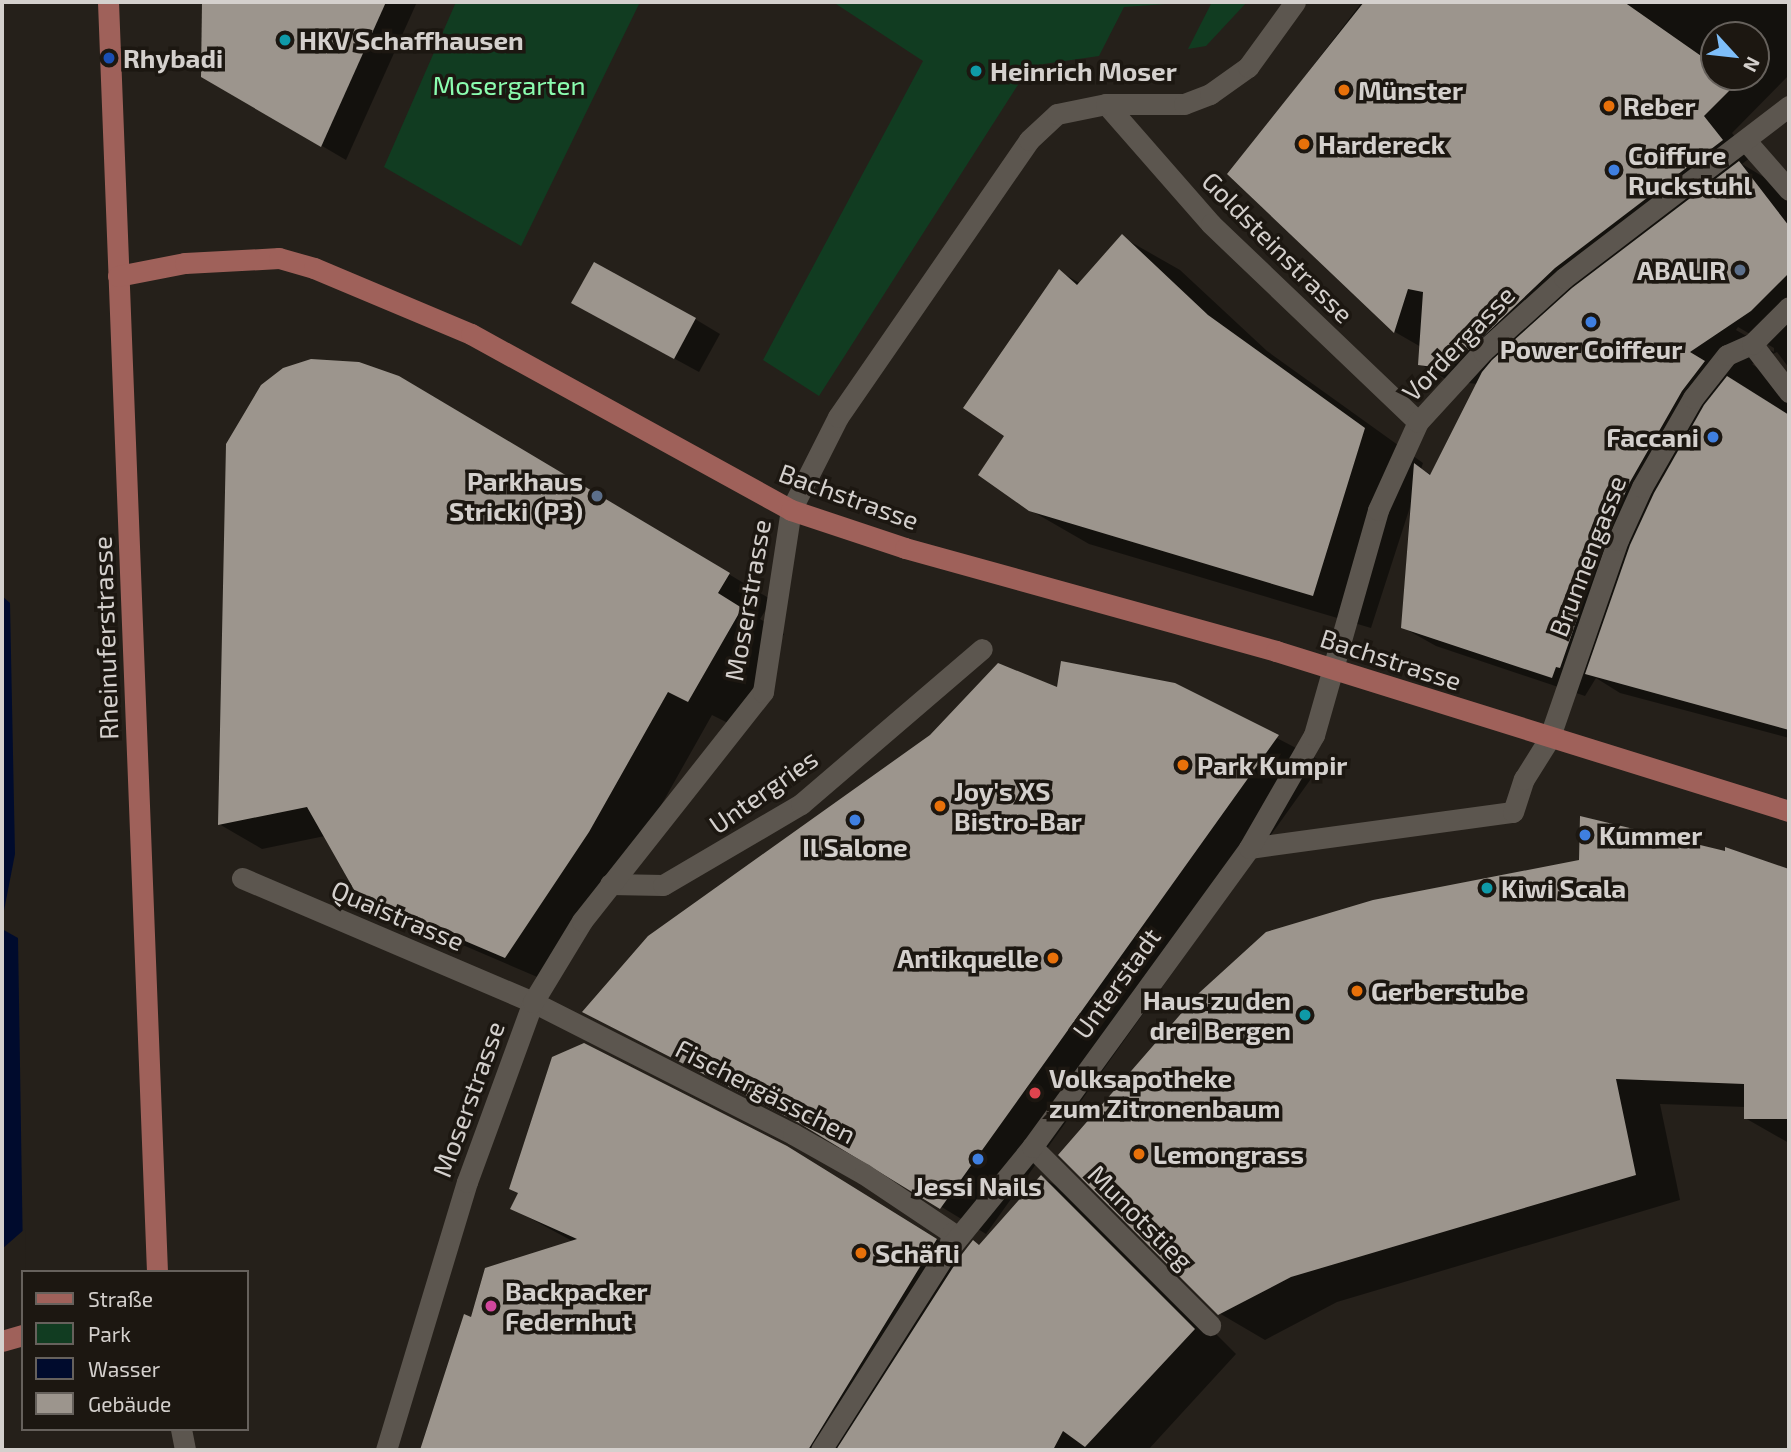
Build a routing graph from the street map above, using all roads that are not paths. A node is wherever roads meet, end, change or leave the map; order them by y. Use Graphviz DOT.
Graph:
graph roads {
  1 [pos="108,2"];
  2 [pos="1295,2"];
  3 [pos="1106,104"];
  4 [pos="1789,106"];
  5 [pos="1746,141"];
  6 [pos="1789,190"];
  7 [pos="118,276"];
  8 [pos="1789,307"];
  9 [pos="1752,344"];
  10 [pos="1789,392"];
  11 [pos="1418,422"];
  12 [pos="791,510"];
  13 [pos="982,649"];
  14 [pos="1333,671"];
  15 [pos="1549,739"];
  16 [pos="1789,811"];
  17 [pos="1250,848"];
  18 [pos="242,878"];
  19 [pos="610,884"];
  20 [pos="533,1003"];
  21 [pos="1032,1147"];
  22 [pos="948,1250"];
  23 [pos="157,1270"];
  24 [pos="1210,1325"];
  25 [pos="21,1336"];
  26 [pos="2,1341"];
  27 [pos="181,1431"];
  28 [pos="185,1450"];
  29 [pos="386,1450"];
  30 [pos="821,1450"];
  1 -- 7 [label="main road, Rheinuferstrasse"];
  2 -- 3 [label="street, Moserstrasse"];
  3 -- 11 [label="street, Goldsteinstrasse"];
  3 -- 12 [label="street, Moserstrasse"];
  4 -- 5 [label="street, Vordergasse"];
  5 -- 6 [label="street"];
  5 -- 11 [label="street, Vordergasse"];
  7 -- 12 [label="main road, Bachstrasse"];
  7 -- 23 [label="main road, Rheinuferstrasse"];
  8 -- 9 [label="street"];
  9 -- 10 [label="street"];
  9 -- 15 [label="street, Brunnengasse"];
  11 -- 14 [label="street, Vordergasse"];
  12 -- 14 [label="main road, Bachstrasse"];
  12 -- 19 [label="street, Moserstrasse"];
  13 -- 19 [label="street, Untergries"];
  14 -- 15 [label="main road, Bachstrasse"];
  14 -- 17 [label="street, Unterstadt"];
  15 -- 16 [label="main road, Bachstrasse"];
  15 -- 17 [label="street"];
  17 -- 21 [label="street, Unterstadt"];
  18 -- 20 [label="street, Quaistrasse"];
  19 -- 20 [label="street, Moserstrasse"];
  20 -- 22 [label="street, Fischergässchen"];
  20 -- 29 [label="street, Moserstrasse"];
  21 -- 22 [label="street, Unterstadt"];
  21 -- 24 [label="street, Munotstieg"];
  22 -- 30 [label="street, Unterstadt"];
  25 -- 26 [label="main road"];
  27 -- 28 [label="street"];
}
